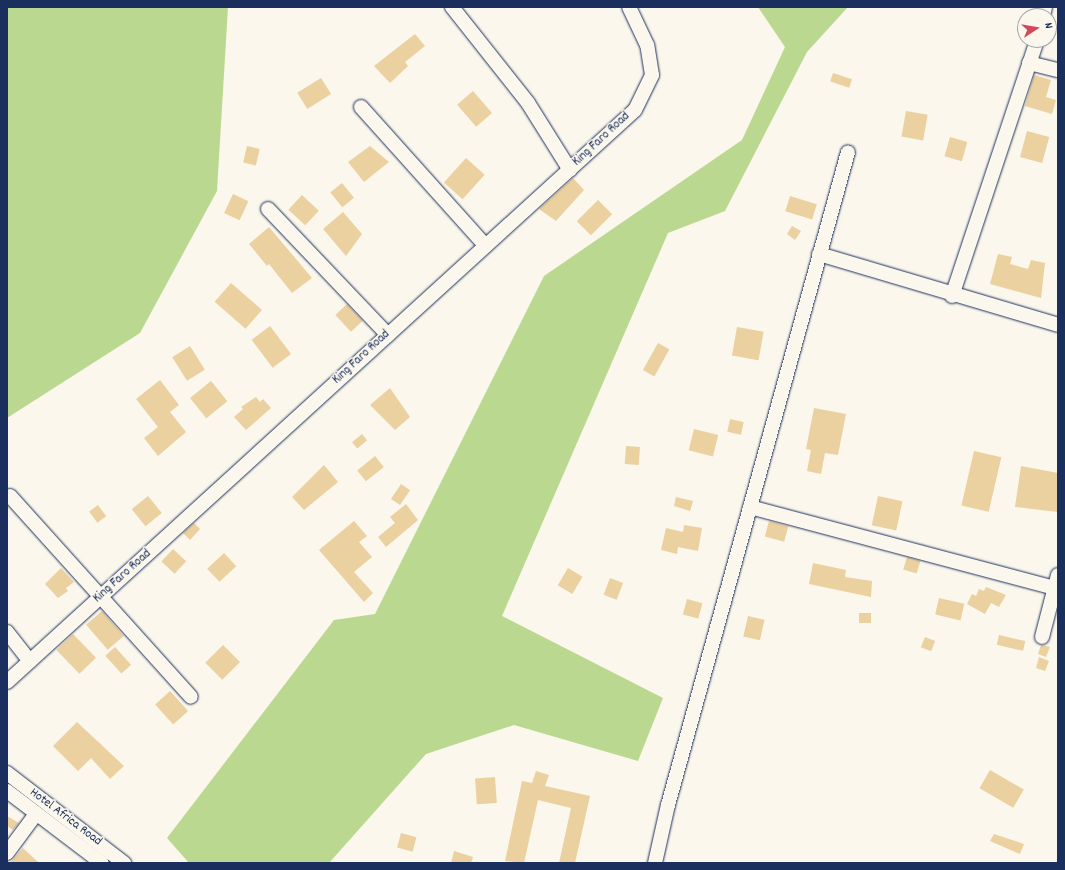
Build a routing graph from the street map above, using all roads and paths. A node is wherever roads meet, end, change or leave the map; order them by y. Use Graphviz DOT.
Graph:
graph roads {
  1 [pos="452,7"];
  2 [pos="629,7"];
  3 [pos="1034,48"];
  4 [pos="1029,63"];
  5 [pos="1058,70"];
  6 [pos="361,107"];
  7 [pos="848,152"];
  8 [pos="570,170"];
  9 [pos="268,209"];
  10 [pos="485,245"];
  11 [pos="819,254"];
  12 [pos="952,296"];
  13 [pos="1058,325"];
  14 [pos="388,335"];
  15 [pos="10,496"];
  16 [pos="750,507"];
  17 [pos="1057,584"];
  18 [pos="102,596"];
  19 [pos="7,632"];
  20 [pos="1042,637"];
  21 [pos="30,661"];
  22 [pos="7,682"];
  23 [pos="191,697"];
  24 [pos="7,773"];
  25 [pos="7,791"];
  26 [pos="36,814"];
  27 [pos="7,853"];
  28 [pos="102,863"];
  29 [pos="124,863"];
  30 [pos="655,863"];
  1 -- 8 [label="street"];
  2 -- 8 [label="street, King Faro Road"];
  3 -- 4 [label="street"];
  4 -- 5 [label="street"];
  4 -- 12 [label="street"];
  6 -- 10 [label="street"];
  7 -- 11 [label="street"];
  8 -- 10 [label="street, King Faro Road"];
  9 -- 14 [label="street"];
  10 -- 14 [label="street, King Faro Road"];
  11 -- 12 [label="street"];
  11 -- 16 [label="street"];
  12 -- 13 [label="street"];
  14 -- 18 [label="street, King Faro Road"];
  15 -- 18 [label="street"];
  16 -- 17 [label="street"];
  16 -- 30 [label="street"];
  17 -- 20 [label="street"];
  18 -- 21 [label="street, King Faro Road"];
  18 -- 23 [label="street"];
  19 -- 21 [label="street"];
  21 -- 22 [label="street, King Faro Road"];
  24 -- 29 [label="street, Hotel Africa Road"];
  25 -- 26 [label="street, Hotel Africa Road"];
  26 -- 27 [label="street"];
  26 -- 28 [label="street, Hotel Africa Road"];
}
